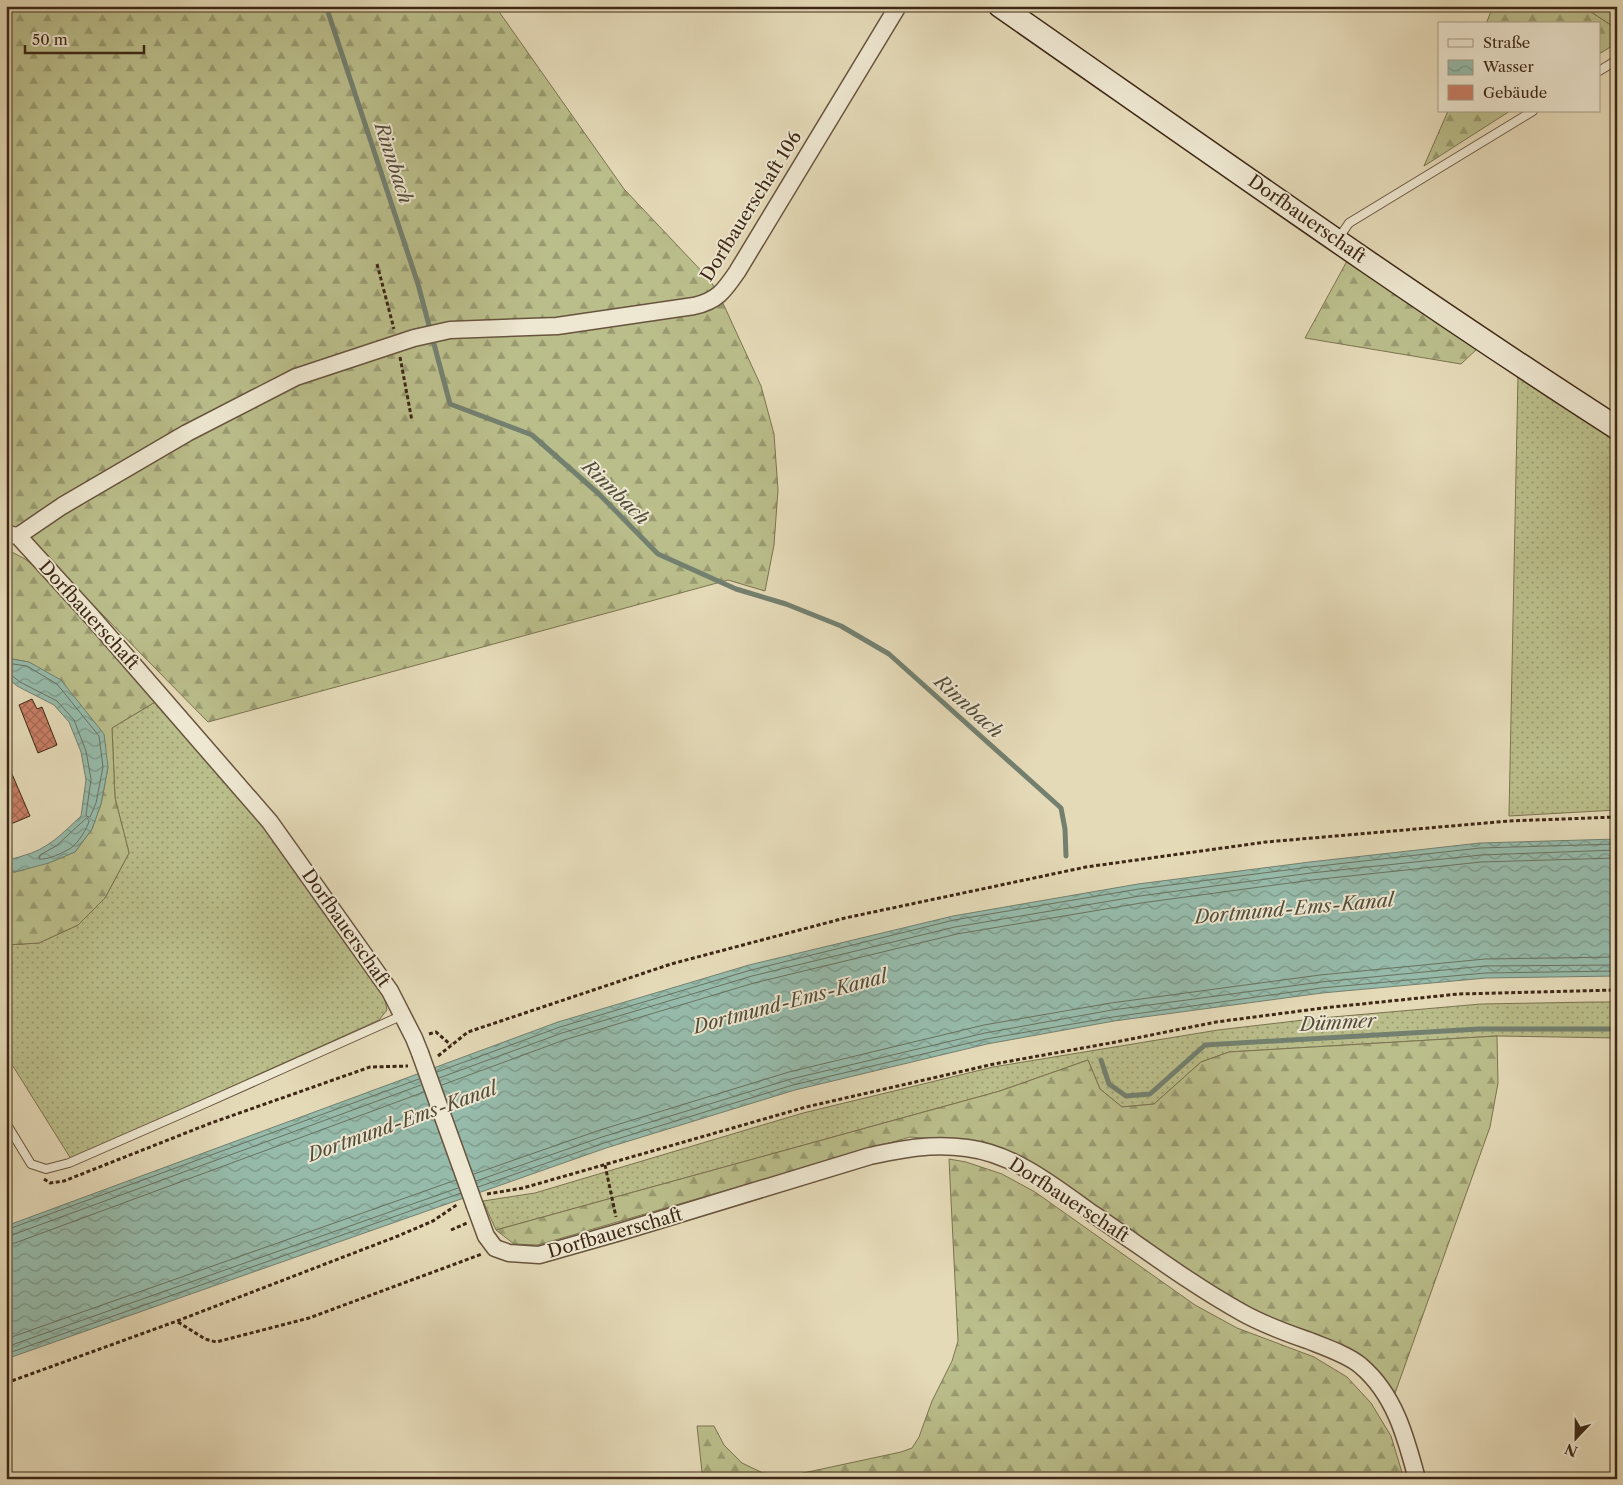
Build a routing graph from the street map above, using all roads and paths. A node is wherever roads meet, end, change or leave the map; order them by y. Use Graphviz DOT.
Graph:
graph roads {
  1 [pos="898,6"];
  2 [pos="1000,6"];
  3 [pos="1617,60"];
  4 [pos="1600,70"];
  5 [pos="1531,112"];
  6 [pos="1337,240"];
  7 [pos="1617,428"];
  8 [pos="10,538"];
  9 [pos="1617,817"];
  10 [pos="1617,990"];
  11 [pos="403,1015"];
  12 [pos="436,1032"];
  13 [pos="451,1046"];
  14 [pos="422,1060"];
  15 [pos="6,1123"];
  16 [pos="31,1164"];
  17 [pos="605,1165"];
  18 [pos="474,1201"];
  19 [pos="620,1232"];
  20 [pos="495,1248"];
  21 [pos="177,1321"];
  22 [pos="6,1383"];
  23 [pos="1418,1479"];
  1 -- 8 [label="street, Dorfbauerschaft 106"];
  2 -- 6 [label="street, Dorfbauerschaft"];
  3 -- 4 [label="lane"];
  5 -- 6 [label="lane"];
  6 -- 7 [label="street, Dorfbauerschaft"];
  8 -- 11 [label="street, Dorfbauerschaft"];
  9 -- 13 [label="path"];
  10 -- 17 [label="path"];
  11 -- 14 [label="street, Dorfbauerschaft"];
  11 -- 16 [label="lane"];
  12 -- 13 [label="path"];
  13 -- 14 [label="path"];
  14 -- 16 [label="path"];
  14 -- 18 [label="street, Dorfbauerschaft, bridge"];
  15 -- 16 [label="lane"];
  17 -- 18 [label="path"];
  17 -- 19 [label="path"];
  18 -- 20 [label="street, Dorfbauerschaft"];
  18 -- 21 [label="path"];
  19 -- 20 [label="street, Dorfbauerschaft"];
  19 -- 23 [label="street, Dorfbauerschaft"];
  20 -- 21 [label="path"];
  21 -- 22 [label="path"];
}
